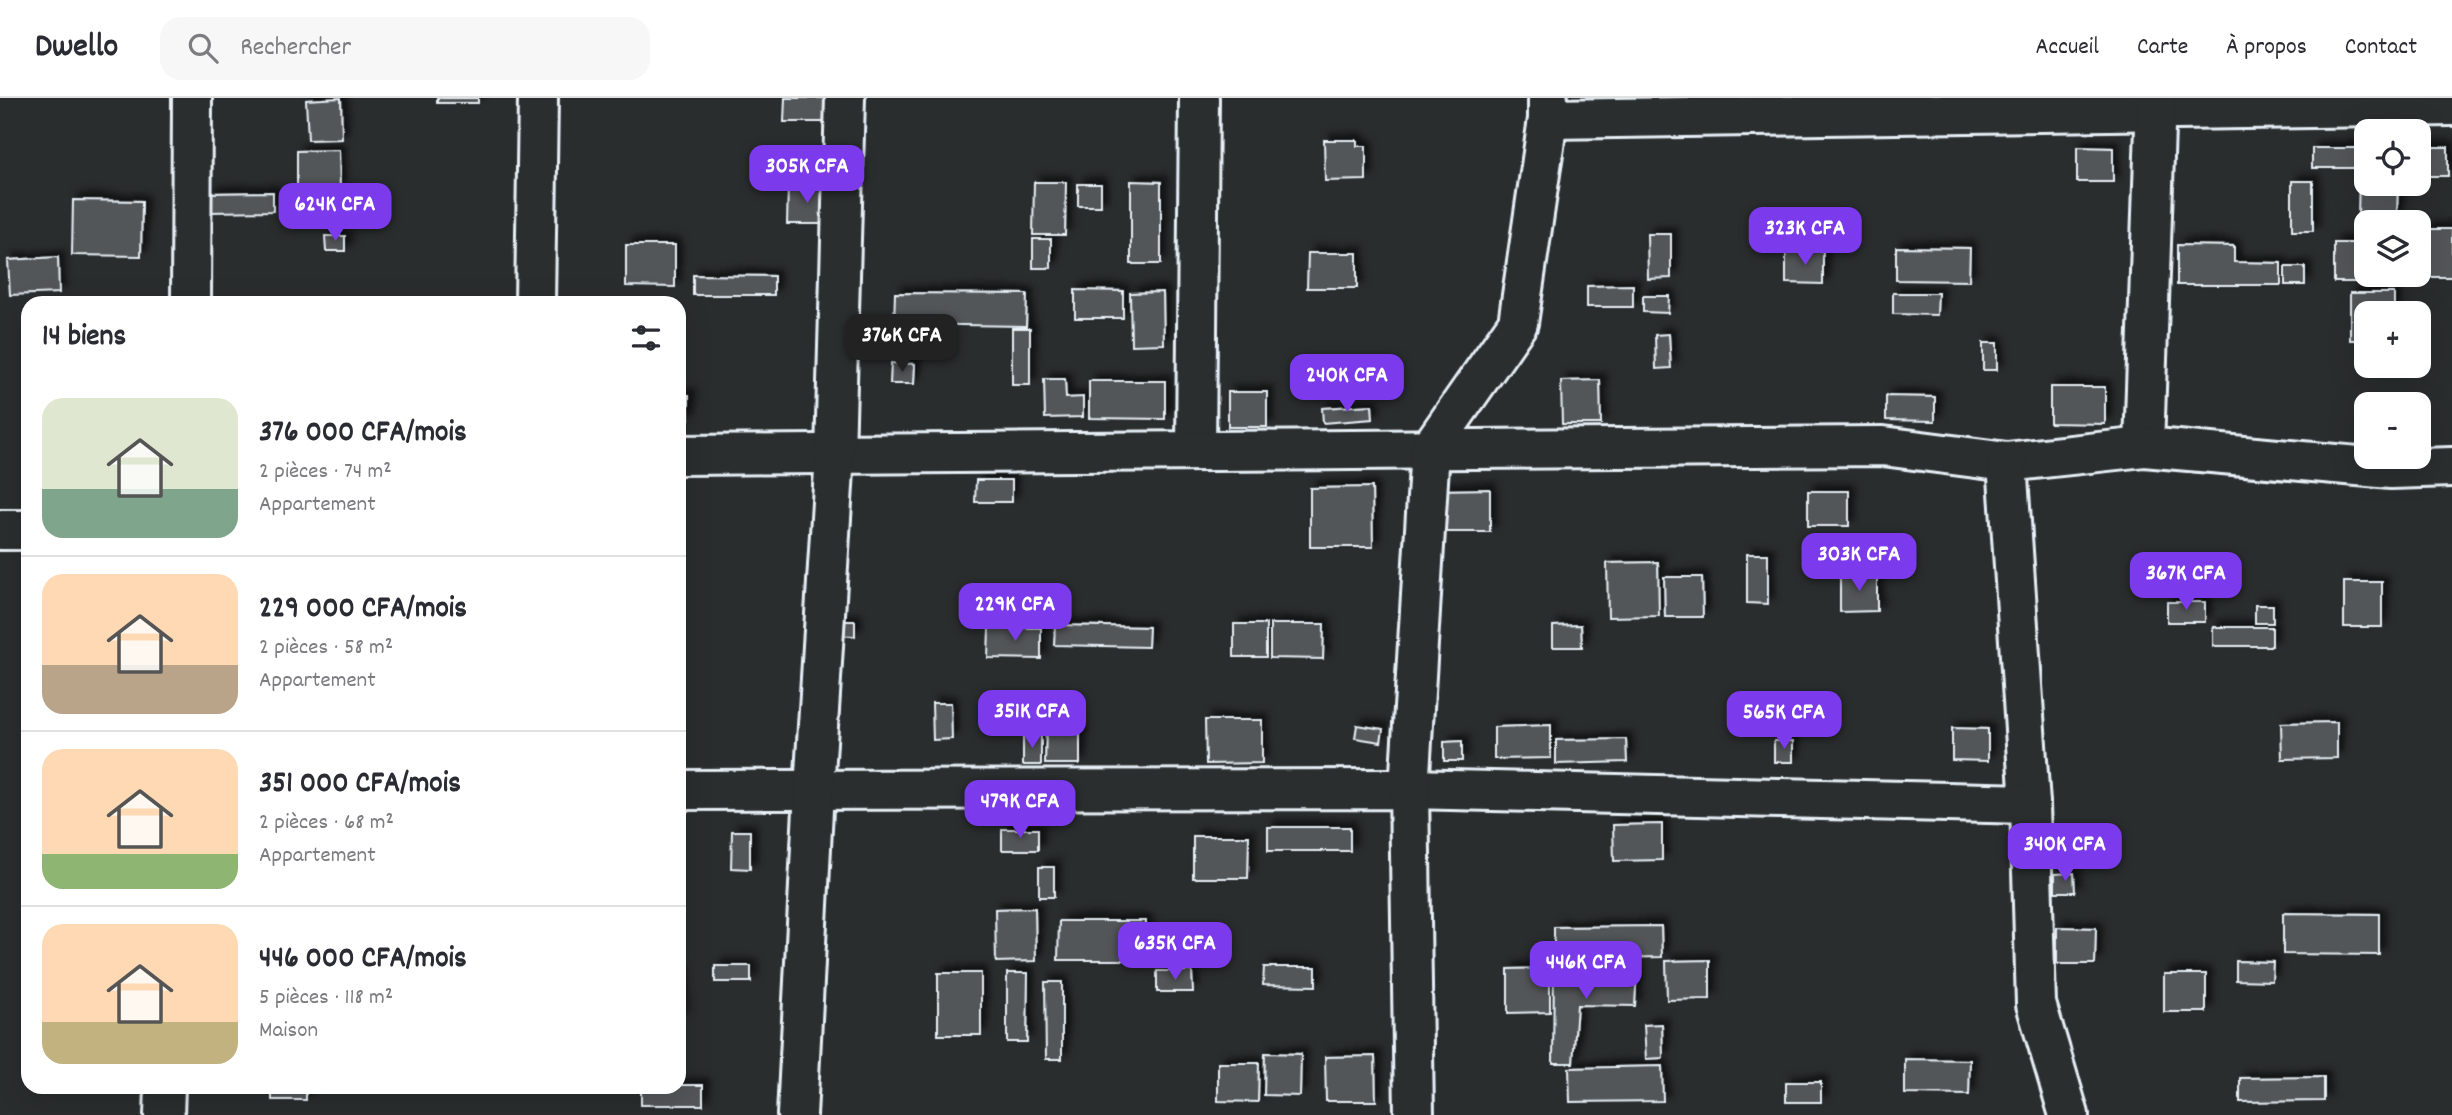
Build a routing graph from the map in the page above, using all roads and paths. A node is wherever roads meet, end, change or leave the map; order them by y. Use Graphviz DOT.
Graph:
graph roads {
  1 [pos="192,98"];
  2 [pos="538,98"];
  3 [pos="845,98"];
  4 [pos="1199,98"];
  5 [pos="2156,104"];
  6 [pos="2452,106"];
  7 [pos="1548,109"];
  8 [pos="191,296"];
  9 [pos="535,296"];
  10 [pos="2144,447"];
  11 [pos="1430,449"];
  12 [pos="1196,451"];
  13 [pos="835,454"];
  14 [pos="686,456"];
  15 [pos="2007,461"];
  16 [pos="2452,467"];
  17 [pos="0,530"];
  18 [pos="21,530"];
  19 [pos="1409,789"];
  20 [pos="686,790"];
  21 [pos="814,790"];
  22 [pos="2030,804"];
  23 [pos="165,1094"];
  24 [pos="164,1115"];
  25 [pos="797,1115"];
  26 [pos="1414,1115"];
  27 [pos="2070,1115"];
  1 -- 8 [label="street"];
  2 -- 9 [label="street"];
  3 -- 13 [label="street"];
  4 -- 12 [label="street"];
  5 -- 6 [label="street"];
  5 -- 7 [label="street"];
  5 -- 10 [label="street"];
  7 -- 11 [label="street"];
  10 -- 15 [label="street"];
  10 -- 16 [label="street"];
  11 -- 12 [label="street"];
  11 -- 15 [label="street"];
  11 -- 19 [label="street"];
  12 -- 13 [label="street"];
  13 -- 14 [label="street"];
  13 -- 21 [label="street"];
  15 -- 22 [label="street"];
  17 -- 18 [label="street"];
  19 -- 21 [label="street"];
  19 -- 22 [label="street"];
  19 -- 26 [label="street"];
  20 -- 21 [label="street"];
  21 -- 25 [label="street"];
  22 -- 27 [label="street"];
  23 -- 24 [label="street"];
}
